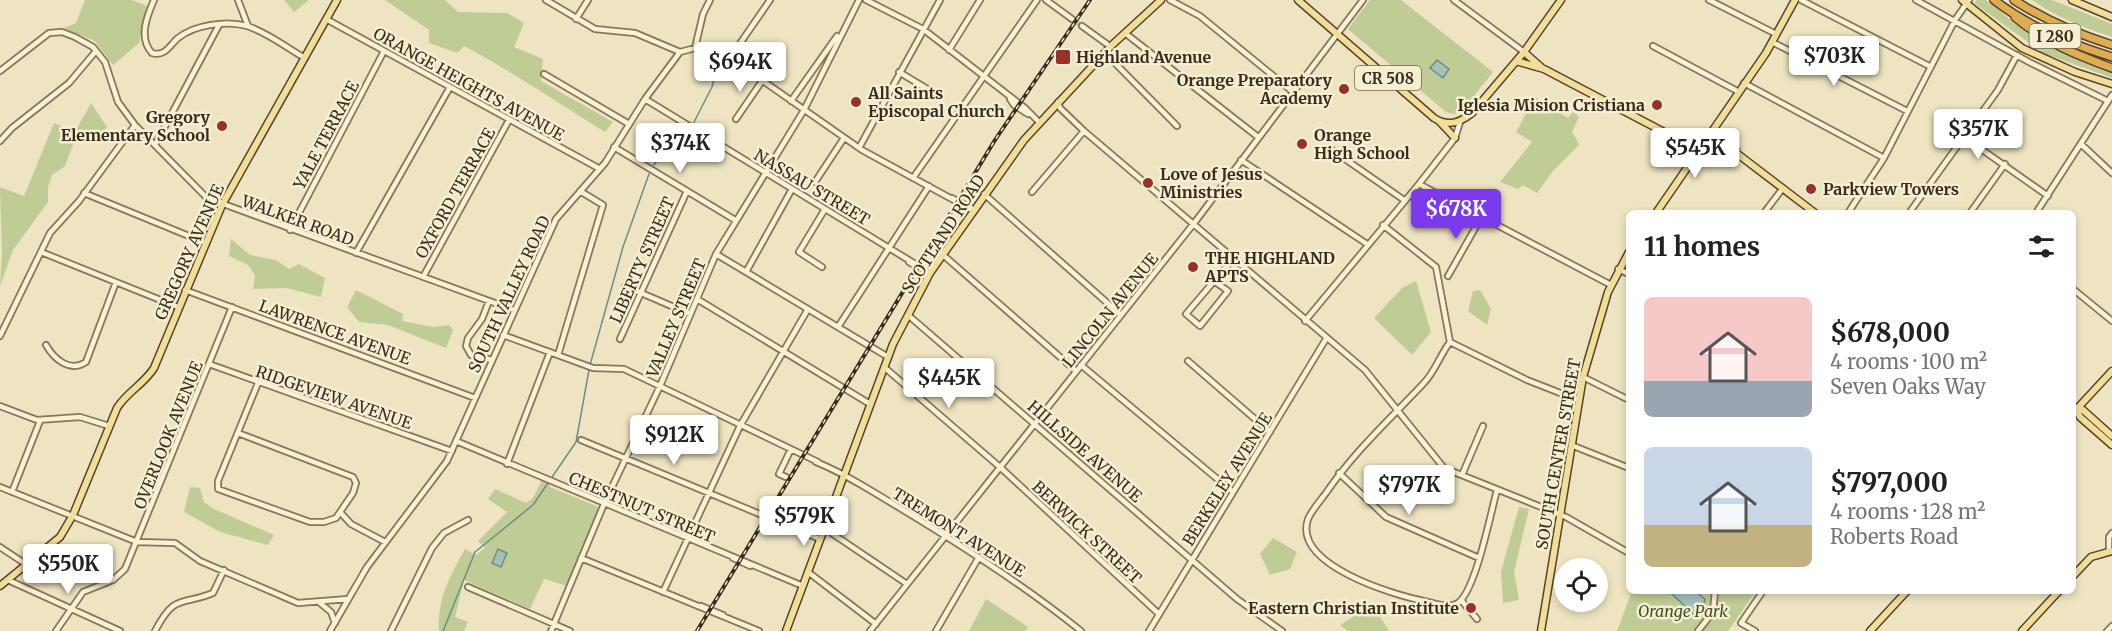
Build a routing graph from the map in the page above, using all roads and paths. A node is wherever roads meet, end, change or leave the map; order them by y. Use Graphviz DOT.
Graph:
graph roads {
  1 [pos="154,0"];
  2 [pos="238,0"];
  3 [pos="337,0"];
  4 [pos="546,0"];
  5 [pos="588,0"];
  6 [pos="710,0"];
  7 [pos="770,0"];
  8 [pos="859,0"];
  9 [pos="866,0"];
  10 [pos="940,0"];
  11 [pos="980,0"];
  12 [pos="1037,0"];
  13 [pos="1046,0"];
  14 [pos="1161,0"];
  15 [pos="1170,0"];
  16 [pos="1298,0"];
  17 [pos="1363,0"];
  18 [pos="1454,0"];
  19 [pos="1562,0"];
  20 [pos="1709,0"];
  21 [pos="1795,0"];
  22 [pos="1801,0"];
  23 [pos="1916,0"];
  24 [pos="1994,0"];
  25 [pos="2014,0"];
  26 [pos="2072,0"];
  27 [pos="1966,1"];
  28 [pos="2002,6"];
  29 [pos="2112,17"];
  30 [pos="326,19"];
  31 [pos="576,19"];
  32 [pos="1072,19"];
  33 [pos="1954,20"];
  34 [pos="219,25"];
  35 [pos="248,26"];
  36 [pos="844,26"];
  37 [pos="1082,26"];
  38 [pos="923,29"];
  39 [pos="1125,33"];
  40 [pos="1337,33"];
  41 [pos="1776,34"];
  42 [pos="1772,42"];
  43 [pos="2112,45"];
  44 [pos="1653,46"];
  45 [pos="1111,47"];
  46 [pos="695,48"];
  47 [pos="96,51"];
  48 [pos="384,51"];
  49 [pos="949,51"];
  50 [pos="680,52"];
  51 [pos="1524,52"];
  52 [pos="1105,53"];
  53 [pos="2017,55"];
  54 [pos="2112,57"];
  55 [pos="305,58"];
  56 [pos="730,58"];
  57 [pos="1516,61"];
  58 [pos="1931,67"];
  59 [pos="2112,68"];
  60 [pos="1544,69"];
  61 [pos="0,71"];
  62 [pos="899,72"];
  63 [pos="544,74"];
  64 [pos="983,78"];
  65 [pos="762,81"];
  66 [pos="1744,83"];
  67 [pos="2112,84"];
  68 [pos="450,87"];
  69 [pos="1293,92"];
  70 [pos="1738,92"];
  71 [pos="934,93"];
  72 [pos="2112,95"];
  73 [pos="645,99"];
  74 [pos="791,101"];
  75 [pos="2108,101"];
  76 [pos="1058,102"];
  77 [pos="804,110"];
  78 [pos="1907,111"];
  79 [pos="736,118"];
  80 [pos="509,120"];
  81 [pos="1039,122"];
  82 [pos="1440,122"];
  83 [pos="1460,122"];
  84 [pos="629,124"];
  85 [pos="135,125"];
  86 [pos="1177,126"];
  87 [pos="1084,131"];
  88 [pos="1714,131"];
  89 [pos="1258,137"];
  90 [pos="1964,137"];
  91 [pos="844,138"];
  92 [pos="1455,138"];
  93 [pos="0,141"];
  94 [pos="2081,144"];
  95 [pos="155,145"];
  96 [pos="1703,146"];
  97 [pos="614,147"];
  98 [pos="859,148"];
  99 [pos="1332,150"];
  100 [pos="1884,158"];
  101 [pos="1241,160"];
  102 [pos="1746,160"];
  103 [pos="2005,164"];
  104 [pos="600,169"];
  105 [pos="764,172"];
  106 [pos="2112,173"];
  107 [pos="913,178"];
  108 [pos="815,182"];
  109 [pos="1419,184"];
  110 [pos="929,186"];
  111 [pos="1783,188"];
  112 [pos="792,189"];
  113 [pos="579,191"];
  114 [pos="687,191"];
  115 [pos="1032,192"];
  116 [pos="84,193"];
  117 [pos="984,194"];
  118 [pos="2048,196"];
  119 [pos="1404,200"];
  120 [pos="222,206"];
  121 [pos="825,209"];
  122 [pos="972,210"];
  123 [pos="1658,210"];
  124 [pos="1766,210"];
  125 [pos="1811,210"];
  126 [pos="1850,210"];
  127 [pos="1911,210"];
  128 [pos="1972,210"];
  129 [pos="2038,210"];
  130 [pos="1482,216"];
  131 [pos="735,220"];
  132 [pos="1193,225"];
  133 [pos="1383,225"];
  134 [pos="290,230"];
  135 [pos="206,243"];
  136 [pos="1367,244"];
  137 [pos="889,248"];
  138 [pos="40,252"];
  139 [pos="356,254"];
  140 [pos="717,254"];
  141 [pos="942,254"];
  142 [pos="1626,257"];
  143 [pos="1233,259"];
  144 [pos="822,267"];
  145 [pos="1618,269"];
  146 [pos="746,272"];
  147 [pos="930,273"];
  148 [pos="1626,273"];
  149 [pos="1448,276"];
  150 [pos="423,277"];
  151 [pos="1214,281"];
  152 [pos="116,282"];
  153 [pos="1611,285"];
  154 [pos="625,286"];
  155 [pos="185,290"];
  156 [pos="2076,291"];
  157 [pos="643,292"];
  158 [pos="697,299"];
  159 [pos="489,301"];
  160 [pos="178,307"];
  161 [pos="232,308"];
  162 [pos="808,309"];
  163 [pos="514,310"];
  164 [pos="690,314"];
  165 [pos="908,315"];
  166 [pos="1121,315"];
  167 [pos="1305,321"];
  168 [pos="2112,321"];
  169 [pos="838,327"];
  170 [pos="503,335"];
  171 [pos="0,336"];
  172 [pos="620,339"];
  173 [pos="1326,339"];
  174 [pos="1450,342"];
  175 [pos="46,345"];
  176 [pos="550,352"];
  177 [pos="783,352"];
  178 [pos="558,355"];
  179 [pos="888,357"];
  180 [pos="492,360"];
  181 [pos="1188,361"];
  182 [pos="209,364"];
  183 [pos="1081,366"];
  184 [pos="884,367"];
  185 [pos="1076,371"];
  186 [pos="2112,371"];
  187 [pos="1583,377"];
  188 [pos="258,383"];
  189 [pos="660,386"];
  190 [pos="1626,398"];
  191 [pos="475,399"];
  192 [pos="1578,400"];
  193 [pos="870,404"];
  194 [pos="0,406"];
  195 [pos="2076,408"];
  196 [pos="1397,409"];
  197 [pos="2076,410"];
  198 [pos="2076,412"];
  199 [pos="40,421"];
  200 [pos="1035,423"];
  201 [pos="109,426"];
  202 [pos="740,426"];
  203 [pos="1483,426"];
  204 [pos="1270,432"];
  205 [pos="238,434"];
  206 [pos="2112,436"];
  207 [pos="581,440"];
  208 [pos="456,441"];
  209 [pos="1571,445"];
  210 [pos="2112,445"];
  211 [pos="791,449"];
  212 [pos="452,451"];
  213 [pos="626,458"];
  214 [pos="507,464"];
  215 [pos="999,467"];
  216 [pos="1626,467"];
  217 [pos="1340,473"];
  218 [pos="844,475"];
  219 [pos="1462,475"];
  220 [pos="786,477"];
  221 [pos="0,487"];
  222 [pos="1497,490"];
  223 [pos="12,492"];
  224 [pos="709,492"];
  225 [pos="1233,492"];
  226 [pos="604,504"];
  227 [pos="340,512"];
  228 [pos="73,515"];
  229 [pos="1560,515"];
  230 [pos="468,520"];
  231 [pos="824,528"];
  232 [pos="2112,533"];
  233 [pos="946,536"];
  234 [pos="688,538"];
  235 [pos="820,539"];
  236 [pos="137,542"];
  237 [pos="385,542"];
  238 [pos="0,547"];
  239 [pos="1626,551"];
  240 [pos="2110,551"];
  241 [pos="979,557"];
  242 [pos="581,558"];
  243 [pos="1479,558"];
  244 [pos="1191,559"];
  245 [pos="27,565"];
  246 [pos="224,570"];
  247 [pos="808,572"];
  248 [pos="2076,573"];
  249 [pos="8,580"];
  250 [pos="907,584"];
  251 [pos="0,586"];
  252 [pos="468,586"];
  253 [pos="802,586"];
  254 [pos="663,592"];
  255 [pos="1715,594"];
  256 [pos="1761,594"];
  257 [pos="1904,594"];
  258 [pos="2056,594"];
  259 [pos="348,599"];
  260 [pos="1461,600"];
  261 [pos="318,602"];
  262 [pos="69,608"];
  263 [pos="1159,614"];
  264 [pos="1477,619"];
  265 [pos="335,623"];
  266 [pos="554,624"];
  267 [pos="876,624"];
  268 [pos="2112,626"];
  269 [pos="56,631"];
  270 [pos="120,631"];
  271 [pos="155,631"];
  272 [pos="330,631"];
  273 [pos="391,631"];
  274 [pos="550,631"];
  275 [pos="570,631"];
  276 [pos="759,631"];
  277 [pos="786,631"];
  278 [pos="870,631"];
  279 [pos="936,631"];
  280 [pos="1082,631"];
  281 [pos="1149,631"];
  282 [pos="1282,631"];
  283 [pos="1541,631"];
  284 [pos="1698,631"];
  285 [pos="1755,631"];
  286 [pos="1870,631"];
  287 [pos="2022,631"];
  288 [pos="2108,631"];
  1 -- 34 [label="street"];
  2 -- 35 [label="street"];
  3 -- 30 [label="main road, GREGORY AVENUE"];
  4 -- 31 [label="street"];
  5 -- 31 [label="street"];
  6 -- 46 [label="street"];
  7 -- 56 [label="street"];
  8 -- 36 [label="street, VALLEY STREET"];
  9 -- 38 [label="street"];
  10 -- 38 [label="street"];
  11 -- 49 [label="street"];
  12 -- 64 [label="street"];
  13 -- 32 [label="street"];
  14 -- 39 [label="main road, SCOTLAND ROAD"];
  15 -- 69 [label="street"];
  16 -- 40 [label="main road, CR 508"];
  17 -- 40 [label="street, LINCOLN AVENUE"];
  18 -- 51 [label="street"];
  19 -- 51 [label="main road"];
  20 -- 41 [label="street"];
  21 -- 41 [label="main road"];
  22 -- 58 [label="street"];
  23 -- 33 [label="street"];
  24 -- 28 [label="highway, I 280"];
  25 -- 43 [label="highway, I 280"];
  26 -- 29 [label="main road"];
  27 -- 33 [label="street"];
  27 -- 67 [label="main road"];
  28 -- 54 [label="highway, I 280"];
  28 -- 59 [label="highway"];
  30 -- 48 [label="street, ORANGE HEIGHTS AVENUE"];
  30 -- 55 [label="main road, GREGORY AVENUE"];
  31 -- 50 [label="street"];
  33 -- 53 [label="street"];
  33 -- 58 [label="street"];
  34 -- 35 [label="street"];
  34 -- 95 [label="street"];
  35 -- 55 [label="street"];
  36 -- 74 [label="street, VALLEY STREET"];
  36 -- 77 [label="street, VALLEY STREET"];
  37 -- 45 [label="street"];
  38 -- 49 [label="street"];
  38 -- 62 [label="street"];
  39 -- 45 [label="main road, SCOTLAND ROAD"];
  39 -- 89 [label="street"];
  40 -- 69 [label="street, LINCOLN AVENUE"];
  40 -- 82 [label="main road, CR 508"];
  41 -- 42 [label="main road"];
  42 -- 66 [label="main road"];
  42 -- 78 [label="street"];
  44 -- 70 [label="street"];
  45 -- 52 [label="main road, SCOTLAND ROAD"];
  46 -- 50 [label="street"];
  46 -- 56 [label="street"];
  47 -- 61 [label="street"];
  47 -- 85 [label="street, WALKER ROAD"];
  47 -- 93 [label="street"];
  48 -- 68 [label="street, ORANGE HEIGHTS AVENUE"];
  48 -- 134 [label="street, YALE TERRACE"];
  49 -- 64 [label="street"];
  50 -- 73 [label="street, SOUTH VALLEY ROAD"];
  51 -- 57 [label="main road"];
  51 -- 60 [label="main road"];
  52 -- 76 [label="main road, SCOTLAND ROAD"];
  52 -- 86 [label="street"];
  53 -- 75 [label="street"];
  53 -- 90 [label="street"];
  55 -- 120 [label="main road, GREGORY AVENUE"];
  56 -- 65 [label="street"];
  57 -- 60 [label="main road"];
  57 -- 83 [label="main road"];
  58 -- 78 [label="street"];
  60 -- 96 [label="main road"];
  62 -- 71 [label="street"];
  62 -- 98 [label="street"];
  63 -- 84 [label="street"];
  64 -- 81 [label="street"];
  64 -- 107 [label="street"];
  65 -- 74 [label="street"];
  65 -- 79 [label="street"];
  66 -- 70 [label="main road"];
  66 -- 100 [label="street"];
  68 -- 80 [label="street, ORANGE HEIGHTS AVENUE"];
  68 -- 139 [label="street"];
  69 -- 89 [label="street, LINCOLN AVENUE"];
  70 -- 88 [label="main road"];
  72 -- 75 [label="street"];
  73 -- 84 [label="street, SOUTH VALLEY ROAD"];
  73 -- 105 [label="street, NASSAU STREET"];
  74 -- 77 [label="street"];
  75 -- 94 [label="street"];
  76 -- 81 [label="main road, SCOTLAND ROAD"];
  76 -- 87 [label="street"];
  77 -- 91 [label="street"];
  77 -- 105 [label="street, VALLEY STREET"];
  78 -- 100 [label="street"];
  80 -- 104 [label="street, ORANGE HEIGHTS AVENUE"];
  80 -- 150 [label="street, OXFORD TERRACE"];
  81 -- 117 [label="main road, SCOTLAND ROAD"];
  82 -- 83 [label="main road"];
  82 -- 92 [label="main road"];
  83 -- 92 [label="street"];
  84 -- 97 [label="street, SOUTH VALLEY ROAD"];
  85 -- 95 [label="street, WALKER ROAD"];
  85 -- 116 [label="street"];
  87 -- 115 [label="street"];
  87 -- 132 [label="street"];
  88 -- 96 [label="main road"];
  88 -- 102 [label="main road"];
  89 -- 101 [label="street, LINCOLN AVENUE"];
  90 -- 103 [label="street"];
  90 -- 127 [label="street"];
  91 -- 98 [label="street"];
  91 -- 108 [label="street"];
  92 -- 109 [label="street"];
  94 -- 106 [label="street"];
  94 -- 118 [label="street"];
  95 -- 120 [label="street, WALKER ROAD"];
  96 -- 102 [label="main road"];
  96 -- 123 [label="main road"];
  97 -- 104 [label="street, SOUTH VALLEY ROAD"];
  97 -- 114 [label="street"];
  98 -- 107 [label="street"];
  99 -- 119 [label="street"];
  100 -- 126 [label="street"];
  101 -- 132 [label="street, LINCOLN AVENUE"];
  101 -- 136 [label="street"];
  102 -- 111 [label="main road"];
  103 -- 118 [label="street"];
  103 -- 128 [label="street"];
  104 -- 113 [label="street, SOUTH VALLEY ROAD"];
  105 -- 112 [label="street, NASSAU STREET"];
  105 -- 131 [label="street, VALLEY STREET"];
  107 -- 110 [label="street"];
  109 -- 119 [label="street"];
  109 -- 130 [label="street"];
  110 -- 122 [label="street"];
  110 -- 137 [label="street"];
  111 -- 124 [label="street"];
  111 -- 125 [label="main road"];
  112 -- 121 [label="street, NASSAU STREET"];
  112 -- 146 [label="street"];
  113 -- 163 [label="street, SOUTH VALLEY ROAD"];
  113 -- 178 [label="street"];
  114 -- 131 [label="street"];
  114 -- 157 [label="street, LIBERTY STREET"];
  116 -- 135 [label="street"];
  116 -- 138 [label="street"];
  117 -- 122 [label="main road, SCOTLAND ROAD"];
  117 -- 166 [label="street"];
  118 -- 129 [label="street"];
  119 -- 133 [label="street"];
  120 -- 134 [label="street, WALKER ROAD"];
  120 -- 135 [label="main road, GREGORY AVENUE"];
  121 -- 137 [label="street, NASSAU STREET"];
  121 -- 144 [label="street"];
  122 -- 141 [label="main road, SCOTLAND ROAD"];
  130 -- 149 [label="street"];
  130 -- 153 [label="street"];
  131 -- 140 [label="street, VALLEY STREET"];
  132 -- 143 [label="street"];
  132 -- 166 [label="street, LINCOLN AVENUE"];
  133 -- 136 [label="street"];
  133 -- 174 [label="street"];
  134 -- 139 [label="street, WALKER ROAD"];
  135 -- 155 [label="main road, GREGORY AVENUE"];
  136 -- 167 [label="street"];
  137 -- 147 [label="street, NASSAU STREET"];
  137 -- 169 [label="street"];
  138 -- 152 [label="street"];
  138 -- 171 [label="street"];
  139 -- 150 [label="street, WALKER ROAD"];
  140 -- 146 [label="street"];
  140 -- 158 [label="street, VALLEY STREET"];
  141 -- 147 [label="main road, SCOTLAND ROAD"];
  141 -- 185 [label="street"];
  142 -- 145 [label="main road, SOUTH CENTER STREET"];
  143 -- 151 [label="street"];
  143 -- 167 [label="street"];
  145 -- 148 [label="street"];
  145 -- 153 [label="main road, SOUTH CENTER STREET"];
  146 -- 162 [label="street"];
  147 -- 165 [label="main road, SCOTLAND ROAD"];
  150 -- 159 [label="street, WALKER ROAD"];
  151 -- 151 [label="street"];
  152 -- 160 [label="street"];
  152 -- 175 [label="street"];
  153 -- 187 [label="main road, SOUTH CENTER STREET"];
  154 -- 157 [label="street"];
  155 -- 160 [label="main road, GREGORY AVENUE"];
  155 -- 161 [label="street, LAWRENCE AVENUE"];
  156 -- 168 [label="street"];
  157 -- 164 [label="street"];
  157 -- 172 [label="street, LIBERTY STREET"];
  158 -- 164 [label="street, VALLEY STREET"];
  158 -- 177 [label="street"];
  159 -- 163 [label="street, WALKER ROAD"];
  159 -- 180 [label="street"];
  160 -- 201 [label="main road, GREGORY AVENUE"];
  161 -- 182 [label="street, OVERLOOK AVENUE"];
  161 -- 191 [label="street, LAWRENCE AVENUE"];
  162 -- 169 [label="street"];
  162 -- 177 [label="street"];
  163 -- 170 [label="street, SOUTH VALLEY ROAD"];
  164 -- 189 [label="street, VALLEY STREET"];
  165 -- 179 [label="main road, SCOTLAND ROAD"];
  165 -- 200 [label="street, HILLSIDE AVENUE"];
  166 -- 183 [label="street, LINCOLN AVENUE"];
  167 -- 173 [label="street"];
  169 -- 179 [label="street"];
  170 -- 176 [label="street, TREMONT AVENUE"];
  170 -- 180 [label="street, SOUTH VALLEY ROAD"];
  173 -- 196 [label="street"];
  173 -- 204 [label="street, BERKELEY AVENUE"];
  174 -- 192 [label="street"];
  174 -- 196 [label="street"];
  176 -- 178 [label="street, TREMONT AVENUE"];
  176 -- 214 [label="street"];
  177 -- 193 [label="street"];
  177 -- 202 [label="street"];
  178 -- 189 [label="street, TREMONT AVENUE"];
  179 -- 184 [label="main road, SCOTLAND ROAD"];
  180 -- 191 [label="street, SOUTH VALLEY ROAD"];
  181 -- 204 [label="street"];
  182 -- 188 [label="street, RIDGEVIEW AVENUE"];
  182 -- 236 [label="street, OVERLOOK AVENUE"];
  183 -- 185 [label="street, LINCOLN AVENUE"];
  183 -- 225 [label="street"];
  184 -- 193 [label="main road, SCOTLAND ROAD"];
  184 -- 215 [label="street, BERWICK STREET"];
  185 -- 200 [label="street, LINCOLN AVENUE"];
  186 -- 195 [label="main road"];
  187 -- 190 [label="street"];
  187 -- 192 [label="main road, SOUTH CENTER STREET"];
  188 -- 205 [label="street"];
  188 -- 212 [label="street, RIDGEVIEW AVENUE"];
  189 -- 202 [label="street, TREMONT AVENUE"];
  189 -- 213 [label="street, VALLEY STREET"];
  191 -- 208 [label="street, SOUTH VALLEY ROAD"];
  192 -- 209 [label="main road, SOUTH CENTER STREET"];
  193 -- 218 [label="main road, SCOTLAND ROAD"];
  194 -- 199 [label="street"];
  196 -- 217 [label="street"];
  196 -- 219 [label="street"];
  197 -- 206 [label="main road"];
  198 -- 210 [label="main road"];
  199 -- 201 [label="street"];
  199 -- 223 [label="street"];
  200 -- 215 [label="street, LINCOLN AVENUE"];
  200 -- 244 [label="street, HILLSIDE AVENUE"];
  201 -- 228 [label="main road, GREGORY AVENUE"];
  202 -- 211 [label="street, TREMONT AVENUE"];
  202 -- 224 [label="street"];
  203 -- 219 [label="street"];
  204 -- 225 [label="street, BERKELEY AVENUE"];
  205 -- 227 [label="street"];
  205 -- 227 [label="street"];
  207 -- 213 [label="street"];
  208 -- 212 [label="street, SOUTH VALLEY ROAD"];
  208 -- 214 [label="street, CHESTNUT STREET"];
  209 -- 216 [label="street"];
  209 -- 229 [label="main road, SOUTH CENTER STREET"];
  211 -- 218 [label="street, TREMONT AVENUE"];
  211 -- 220 [label="street"];
  212 -- 237 [label="street, SOUTH VALLEY ROAD"];
  213 -- 224 [label="street"];
  213 -- 226 [label="street, VALLEY STREET"];
  214 -- 226 [label="street, CHESTNUT STREET"];
  215 -- 233 [label="street, LINCOLN AVENUE"];
  215 -- 263 [label="street, BERWICK STREET"];
  217 -- 243 [label="street"];
  217 -- 260 [label="street"];
  218 -- 231 [label="main road, SCOTLAND ROAD"];
  218 -- 233 [label="street, TREMONT AVENUE"];
  219 -- 222 [label="street"];
  221 -- 223 [label="street"];
  222 -- 229 [label="street"];
  222 -- 243 [label="street"];
  223 -- 228 [label="street"];
  224 -- 234 [label="street"];
  224 -- 235 [label="street"];
  225 -- 244 [label="street, BERKELEY AVENUE"];
  226 -- 234 [label="street, CHESTNUT STREET"];
  226 -- 242 [label="street, VALLEY STREET"];
  227 -- 237 [label="street"];
  228 -- 236 [label="street"];
  228 -- 245 [label="main road, GREGORY AVENUE"];
  229 -- 239 [label="street"];
  229 -- 283 [label="main road, SOUTH CENTER STREET"];
  230 -- 273 [label="street"];
  231 -- 235 [label="main road, SCOTLAND ROAD"];
  231 -- 250 [label="street"];
  232 -- 240 [label="street"];
  233 -- 241 [label="street, TREMONT AVENUE"];
  233 -- 250 [label="street, LINCOLN AVENUE"];
  234 -- 253 [label="street, CHESTNUT STREET"];
  234 -- 254 [label="street"];
  235 -- 247 [label="main road, SCOTLAND ROAD"];
  236 -- 246 [label="street"];
  236 -- 262 [label="street, OVERLOOK AVENUE"];
  237 -- 259 [label="street, SOUTH VALLEY ROAD"];
  238 -- 245 [label="street"];
  240 -- 248 [label="main road"];
  241 -- 279 [label="street"];
  241 -- 280 [label="street, TREMONT AVENUE"];
  242 -- 254 [label="street"];
  242 -- 266 [label="street, VALLEY STREET"];
  243 -- 260 [label="street"];
  244 -- 263 [label="street, BERKELEY AVENUE"];
  244 -- 282 [label="street, HILLSIDE AVENUE"];
  245 -- 249 [label="main road, GREGORY AVENUE"];
  246 -- 261 [label="street"];
  246 -- 271 [label="street"];
  247 -- 253 [label="main road, SCOTLAND ROAD"];
  247 -- 267 [label="street"];
  249 -- 251 [label="main road, GREGORY AVENUE"];
  249 -- 262 [label="street"];
  250 -- 267 [label="street, LINCOLN AVENUE"];
  252 -- 266 [label="street"];
  253 -- 277 [label="main road, SCOTLAND ROAD"];
  254 -- 276 [label="street"];
  255 -- 284 [label="street"];
  256 -- 285 [label="street"];
  257 -- 286 [label="main road"];
  258 -- 287 [label="main road"];
  259 -- 261 [label="street"];
  259 -- 265 [label="street, SOUTH VALLEY ROAD"];
  260 -- 264 [label="street"];
  261 -- 265 [label="street"];
  262 -- 269 [label="street"];
  262 -- 270 [label="street"];
  263 -- 281 [label="street, BERKELEY AVENUE"];
  265 -- 272 [label="street, SOUTH VALLEY ROAD"];
  266 -- 274 [label="street, VALLEY STREET"];
  266 -- 275 [label="street"];
  267 -- 278 [label="street, LINCOLN AVENUE"];
  268 -- 288 [label="street"];
}
